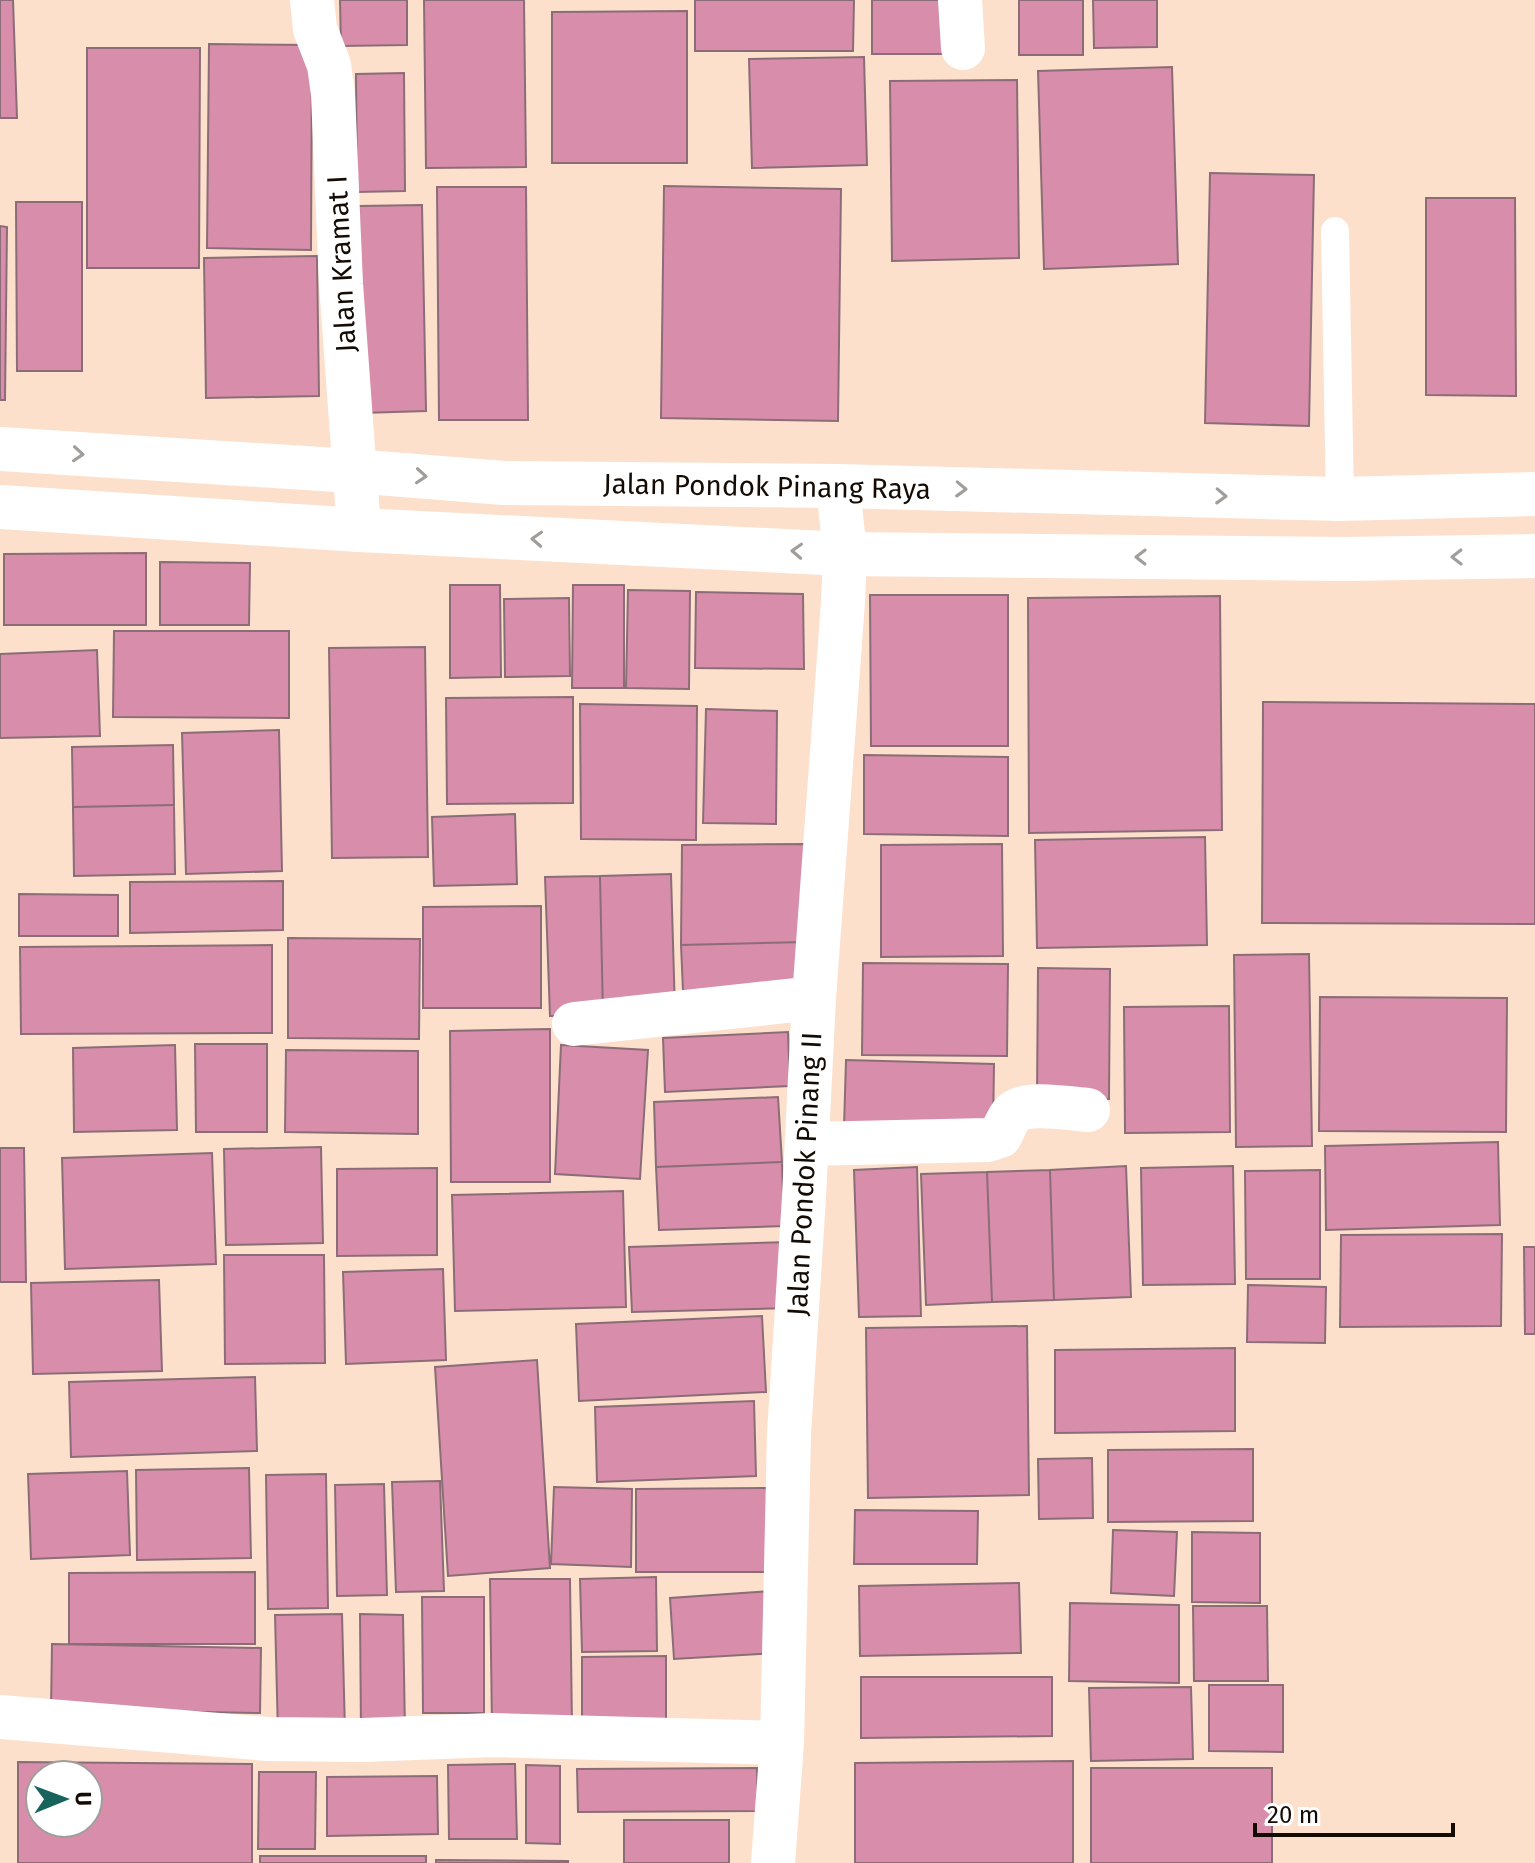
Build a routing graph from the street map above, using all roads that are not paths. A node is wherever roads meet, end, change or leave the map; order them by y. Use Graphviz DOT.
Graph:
graph roads {
  1 [pos="312,0"];
  2 [pos="960,0"];
  3 [pos="963,48"];
  4 [pos="1335,231"];
  5 [pos="0,449"];
  6 [pos="353,471"];
  7 [pos="838,486"];
  8 [pos="1535,494"];
  9 [pos="1340,499"];
  10 [pos="0,507"];
  11 [pos="359,530"];
  12 [pos="845,554"];
  13 [pos="1535,556"];
  14 [pos="814,998"];
  15 [pos="574,1024"];
  16 [pos="1088,1110"];
  17 [pos="807,1144"];
  18 [pos="0,1717"];
  19 [pos="782,1743"];
  20 [pos="773,1863"];
  1 -- 6 [label="street, Jalan Kramat I"];
  2 -- 3 [label="street"];
  4 -- 9 [label="lane"];
  5 -- 6 [label="street, Jalan Pondok Pinang Raya, one-way"];
  6 -- 7 [label="street, Jalan Pondok Pinang Raya, one-way"];
  6 -- 11 [label="street, Jalan Kramat I"];
  7 -- 9 [label="street, Jalan Pondok Pinang Raya, one-way"];
  7 -- 12 [label="street, Jalan Pondok Pinang II"];
  8 -- 9 [label="street, Jalan Pondok Pinang Raya"];
  10 -- 11 [label="street, Jalan Pondok Pinang Raya"];
  12 -- 11 [label="street, Jalan Pondok Pinang Raya, one-way"];
  13 -- 12 [label="street, Jalan Pondok Pinang Raya, one-way"];
  12 -- 14 [label="street, Jalan Pondok Pinang II"];
  14 -- 15 [label="street"];
  14 -- 17 [label="street, Jalan Pondok Pinang II"];
  16 -- 17 [label="street"];
  17 -- 19 [label="street, Jalan Pondok Pinang II"];
  18 -- 19 [label="street"];
  19 -- 20 [label="street, Jalan Pondok Pinang II"];
}
